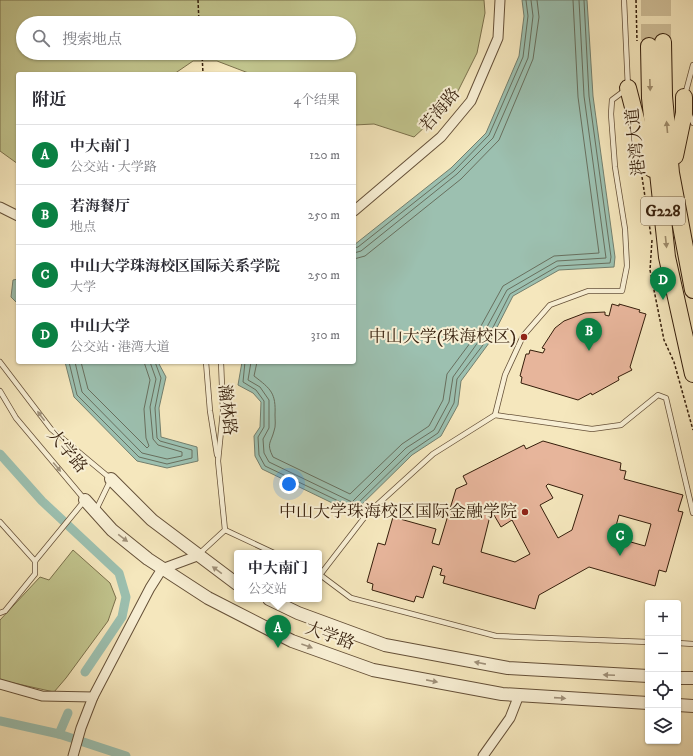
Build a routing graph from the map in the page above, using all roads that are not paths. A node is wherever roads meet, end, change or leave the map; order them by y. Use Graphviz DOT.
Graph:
graph roads {
  1 [pos="500,0"];
  2 [pos="624,0"];
  3 [pos="693,65"];
  4 [pos="628,88"];
  5 [pos="684,97"];
  6 [pos="693,124"];
  7 [pos="671,173"];
  8 [pos="660,191"];
  9 [pos="0,207"];
  10 [pos="356,208"];
  11 [pos="16,215"];
  12 [pos="693,290"];
  13 [pos="0,362"];
  14 [pos="206,364"];
  15 [pos="222,364"];
  16 [pos="693,374"];
  17 [pos="0,391"];
  18 [pos="496,415"];
  19 [pos="218,461"];
  20 [pos="111,479"];
  21 [pos="85,500"];
  22 [pos="95,512"];
  23 [pos="693,513"];
  24 [pos="0,522"];
  25 [pos="225,530"];
  26 [pos="268,550"];
  27 [pos="197,556"];
  28 [pos="35,562"];
  29 [pos="162,569"];
  30 [pos="322,571"];
  31 [pos="322,577"];
  32 [pos="234,582"];
  33 [pos="275,602"];
  34 [pos="0,613"];
  35 [pos="645,642"];
  36 [pos="681,644"];
  37 [pos="693,644"];
  38 [pos="645,676"];
  39 [pos="681,678"];
  40 [pos="693,678"];
  41 [pos="0,684"];
  42 [pos="519,695"];
  43 [pos="93,697"];
  44 [pos="645,703"];
  45 [pos="681,705"];
  46 [pos="693,706"];
  47 [pos="73,756"];
  48 [pos="483,756"];
  1 -- 10 [label="street, 若海路"];
  2 -- 4 [label="lane"];
  3 -- 5 [label="lane"];
  4 -- 8 [label="highway"];
  4 -- 18 [label="lane"];
  5 -- 6 [label="lane"];
  5 -- 7 [label="highway"];
  7 -- 8 [label="highway, 港湾大道 / G228, one-way"];
  7 -- 12 [label="highway, 港湾大道 / G228"];
  8 -- 16 [label="highway, 港湾大道 / G228, one-way"];
  9 -- 11 [label="street"];
  20 -- 13 [label="lane, 大学路, one-way"];
  14 -- 19 [label="lane, 瀚林路"];
  15 -- 19 [label="lane"];
  17 -- 21 [label="lane, 大学路, one-way"];
  18 -- 23 [label="lane"];
  18 -- 30 [label="lane"];
  19 -- 25 [label="lane"];
  20 -- 22 [label="lane"];
  20 -- 27 [label="street, 大学路"];
  21 -- 22 [label="street, 大学路"];
  21 -- 28 [label="lane"];
  22 -- 29 [label="street, 大学路, one-way"];
  24 -- 28 [label="lane"];
  25 -- 26 [label="lane"];
  25 -- 27 [label="lane"];
  27 -- 29 [label="street"];
  32 -- 27 [label="street, 大学路, one-way"];
  28 -- 34 [label="lane"];
  29 -- 42 [label="street, 大学路, one-way"];
  29 -- 43 [label="street"];
  31 -- 35 [label="lane"];
  38 -- 33 [label="street, 大学路, one-way"];
  36 -- 37 [label="lane"];
  39 -- 40 [label="street"];
  41 -- 43 [label="street"];
  42 -- 44 [label="street, 大学路, one-way"];
  42 -- 48 [label="street"];
  43 -- 47 [label="street"];
  45 -- 46 [label="street"];
}
